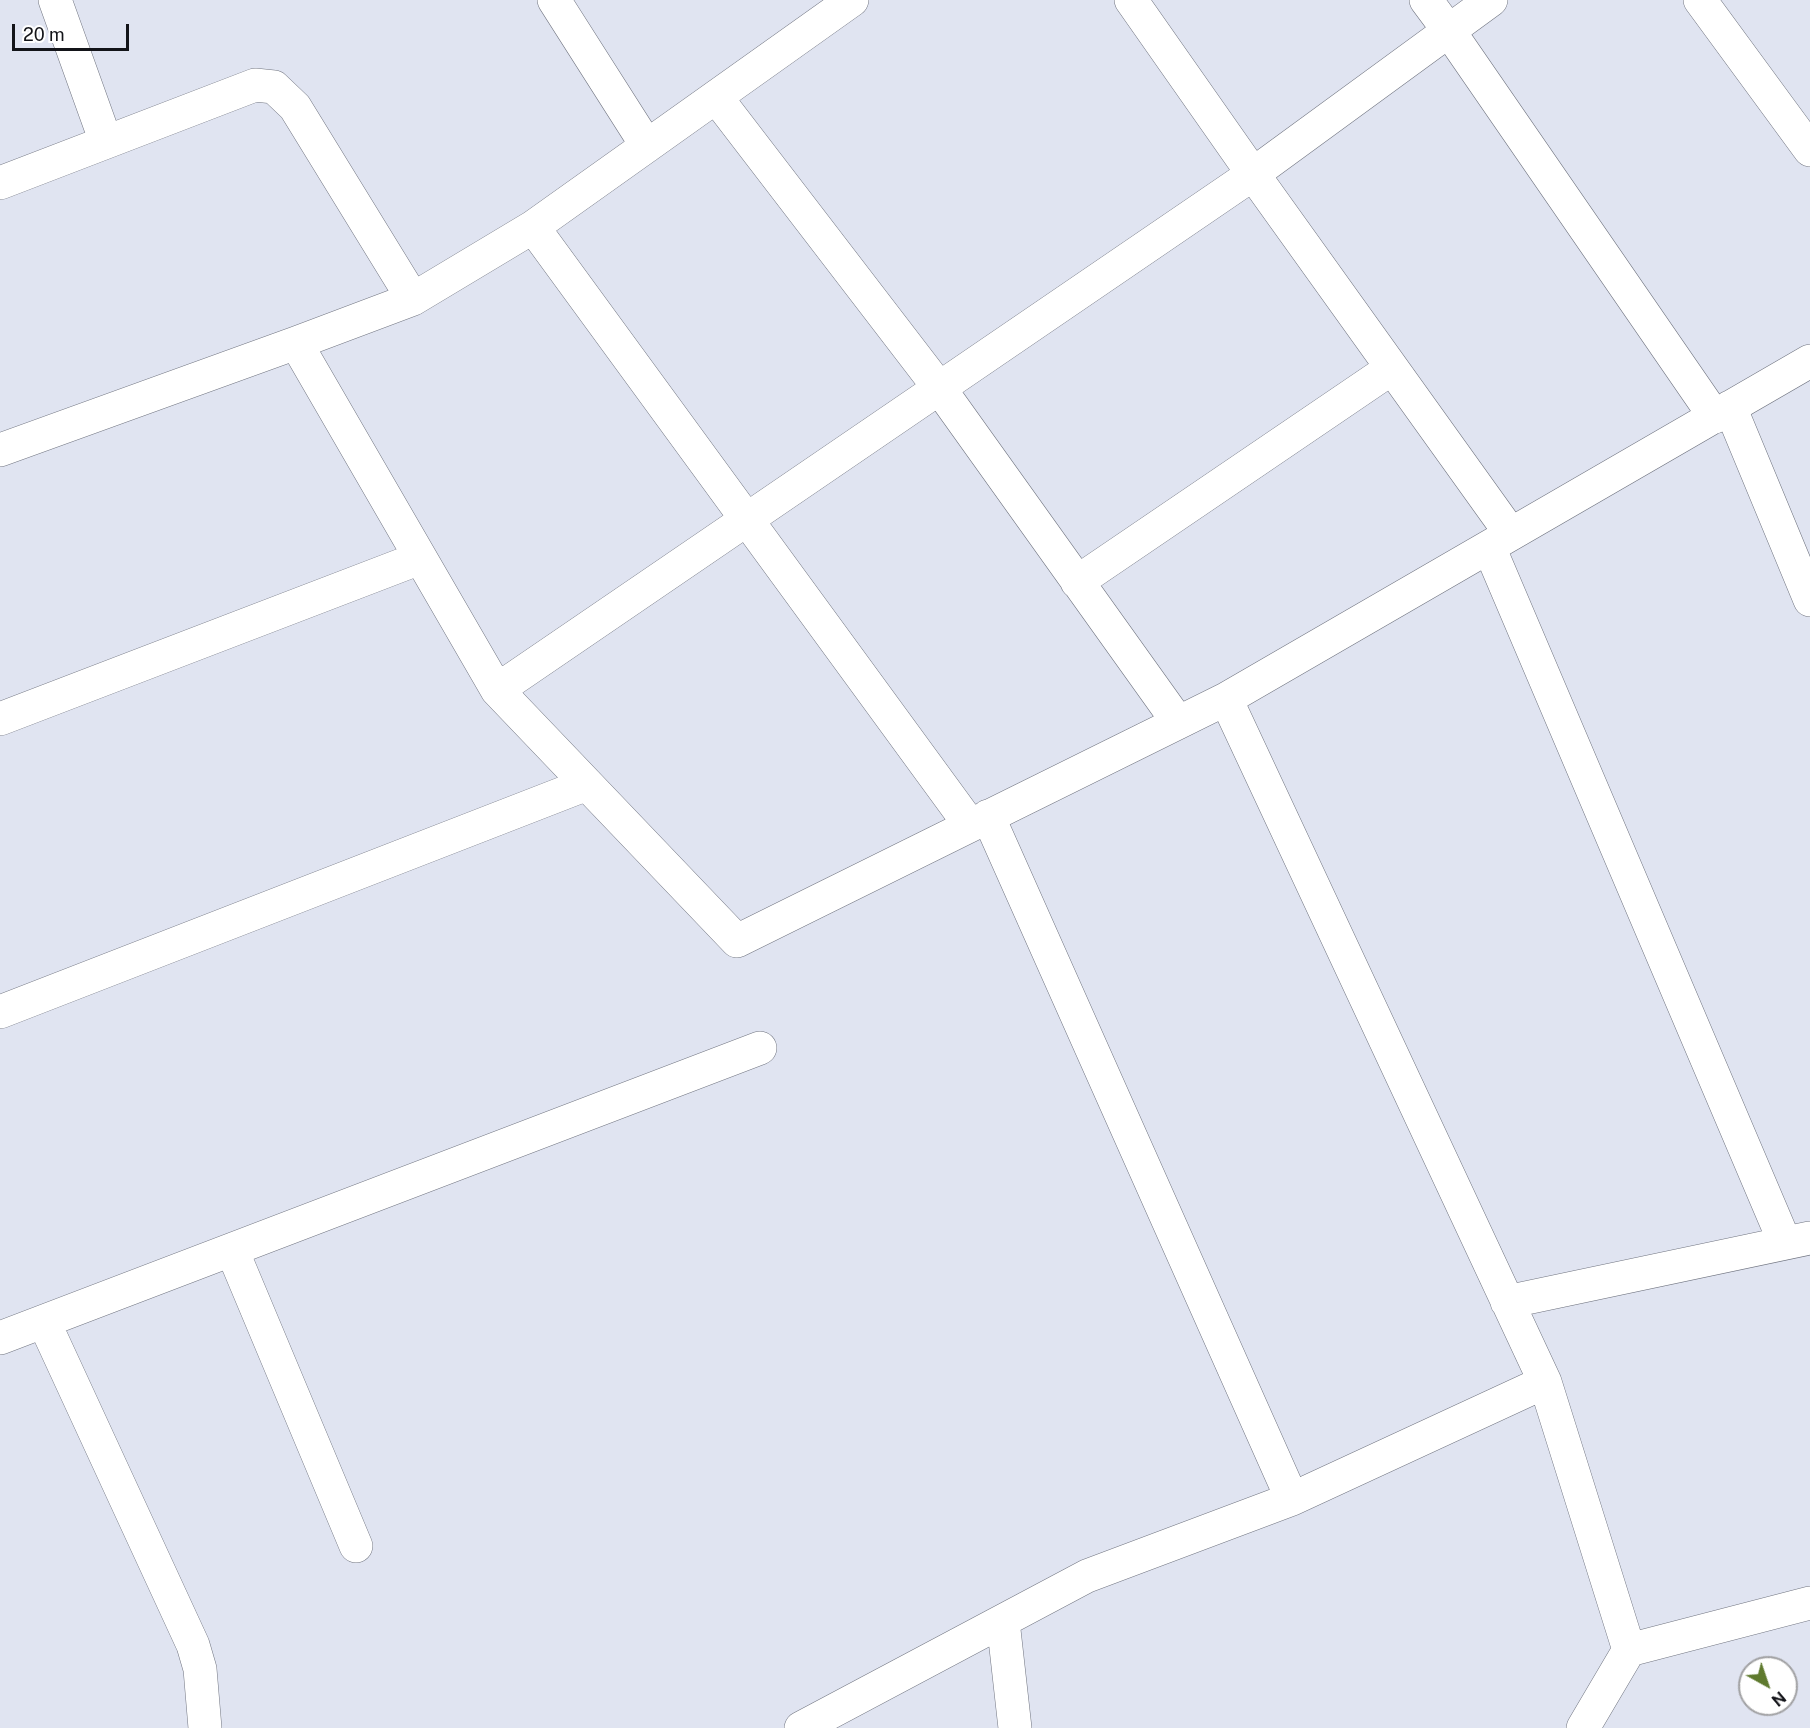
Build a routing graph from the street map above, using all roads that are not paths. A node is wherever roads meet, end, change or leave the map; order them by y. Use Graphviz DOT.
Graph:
graph roads {
  1 [pos="55,0"];
  2 [pos="554,0"];
  3 [pos="1131,0"];
  4 [pos="1426,0"];
  5 [pos="1491,0"];
  6 [pos="1700,0"];
  7 [pos="839,4"];
  8 [pos="1449,31"];
  9 [pos="716,97"];
  10 [pos="106,142"];
  11 [pos="647,146"];
  12 [pos="1810,150"];
  13 [pos="1253,174"];
  14 [pos="0,183"];
  15 [pos="533,227"];
  16 [pos="413,299"];
  17 [pos="296,343"];
  18 [pos="1810,361"];
  19 [pos="1392,368"];
  20 [pos="940,389"];
  21 [pos="1723,412"];
  22 [pos="0,450"];
  23 [pos="746,521"];
  24 [pos="1500,540"];
  25 [pos="420,558"];
  26 [pos="1077,582"];
  27 [pos="1810,600"];
  28 [pos="497,690"];
  29 [pos="1226,699"];
  30 [pos="0,719"];
  31 [pos="1178,722"];
  32 [pos="587,784"];
  33 [pos="979,821"];
  34 [pos="0,1012"];
  35 [pos="760,1048"];
  36 [pos="1798,1241"];
  37 [pos="232,1250"];
  38 [pos="1507,1302"];
  39 [pos="44,1322"];
  40 [pos="0,1338"];
  41 [pos="1545,1382"];
  42 [pos="1292,1499"];
  43 [pos="356,1546"];
  44 [pos="1810,1603"];
  45 [pos="1003,1621"];
  46 [pos="1629,1650"];
  47 [pos="205,1728"];
  48 [pos="801,1728"];
  49 [pos="1015,1728"];
  50 [pos="1583,1728"];
  1 -- 10 [label="street"];
  2 -- 11 [label="street"];
  3 -- 13 [label="street"];
  4 -- 8 [label="street"];
  5 -- 8 [label="street"];
  6 -- 12 [label="street"];
  7 -- 9 [label="street"];
  8 -- 13 [label="street"];
  8 -- 21 [label="street"];
  9 -- 11 [label="street"];
  9 -- 20 [label="street"];
  10 -- 14 [label="street"];
  10 -- 16 [label="street"];
  11 -- 15 [label="street"];
  13 -- 19 [label="street"];
  13 -- 20 [label="street"];
  15 -- 16 [label="street"];
  15 -- 23 [label="street"];
  16 -- 17 [label="street"];
  17 -- 22 [label="street"];
  17 -- 25 [label="street"];
  18 -- 21 [label="street"];
  19 -- 24 [label="street"];
  19 -- 26 [label="street"];
  20 -- 23 [label="street"];
  20 -- 26 [label="street"];
  21 -- 24 [label="street"];
  21 -- 27 [label="street"];
  23 -- 28 [label="street"];
  23 -- 33 [label="street"];
  24 -- 29 [label="street"];
  24 -- 36 [label="street"];
  25 -- 28 [label="street"];
  25 -- 30 [label="street"];
  26 -- 31 [label="street"];
  28 -- 32 [label="street"];
  29 -- 31 [label="street"];
  29 -- 38 [label="street"];
  31 -- 33 [label="street"];
  32 -- 33 [label="street"];
  32 -- 34 [label="street"];
  33 -- 42 [label="street"];
  35 -- 37 [label="street"];
  36 -- 38 [label="street"];
  37 -- 39 [label="street"];
  37 -- 43 [label="street"];
  38 -- 41 [label="street"];
  39 -- 40 [label="street"];
  39 -- 47 [label="street"];
  41 -- 42 [label="street"];
  41 -- 46 [label="street"];
  42 -- 45 [label="street"];
  44 -- 46 [label="street"];
  45 -- 48 [label="street"];
  45 -- 49 [label="street"];
  46 -- 50 [label="street"];
}
